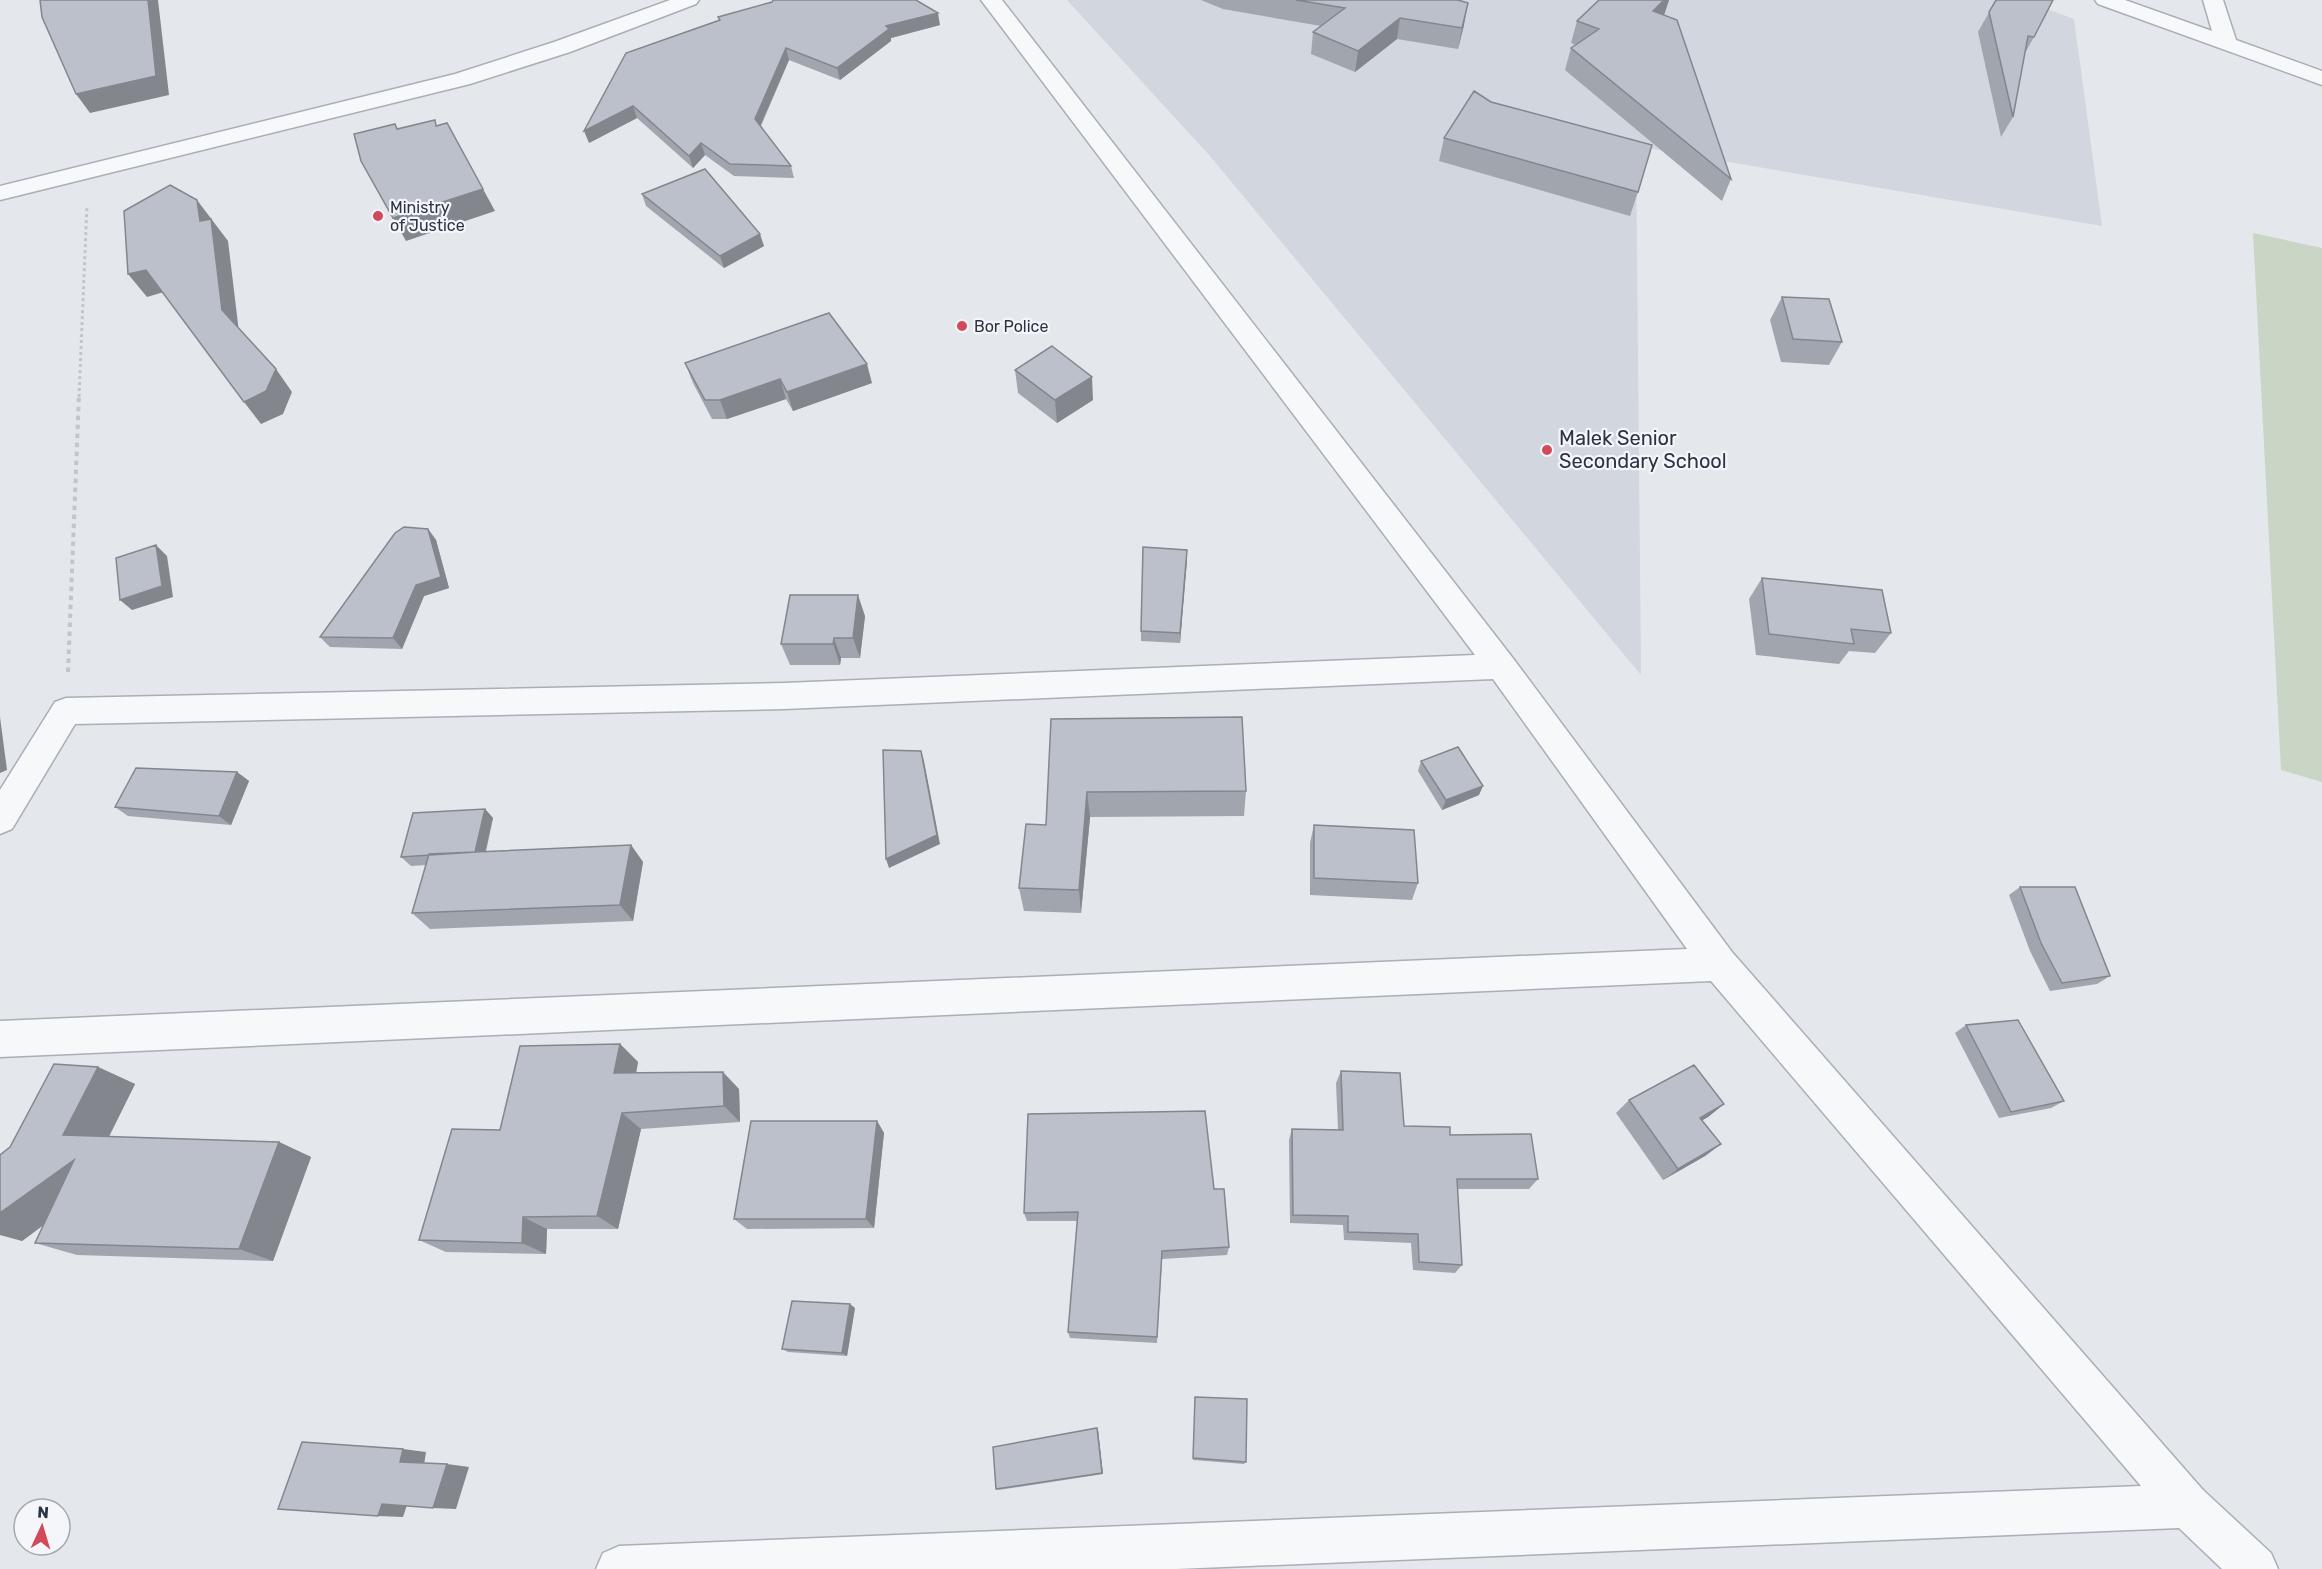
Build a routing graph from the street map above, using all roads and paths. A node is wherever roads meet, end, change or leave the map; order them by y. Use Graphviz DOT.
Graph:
graph roads {
  1 [pos="689,0"];
  2 [pos="991,0"];
  3 [pos="2105,0"];
  4 [pos="2213,0"];
  5 [pos="2226,44"];
  6 [pos="2322,78"];
  7 [pos="88,171"];
  8 [pos="0,193"];
  9 [pos="1501,666"];
  10 [pos="66,711"];
  11 [pos="0,819"];
  12 [pos="1719,964"];
  13 [pos="0,1039"];
  14 [pos="2187,1506"];
  15 [pos="619,1569"];
  16 [pos="2255,1569"];
  1 -- 7 [label="street"];
  2 -- 9 [label="street"];
  3 -- 5 [label="street"];
  4 -- 5 [label="street"];
  5 -- 6 [label="street"];
  7 -- 8 [label="street"];
  7 -- 10 [label="path"];
  9 -- 10 [label="street"];
  9 -- 12 [label="street"];
  10 -- 11 [label="street"];
  12 -- 13 [label="street"];
  12 -- 14 [label="street"];
  14 -- 15 [label="street"];
  14 -- 16 [label="street"];
}
